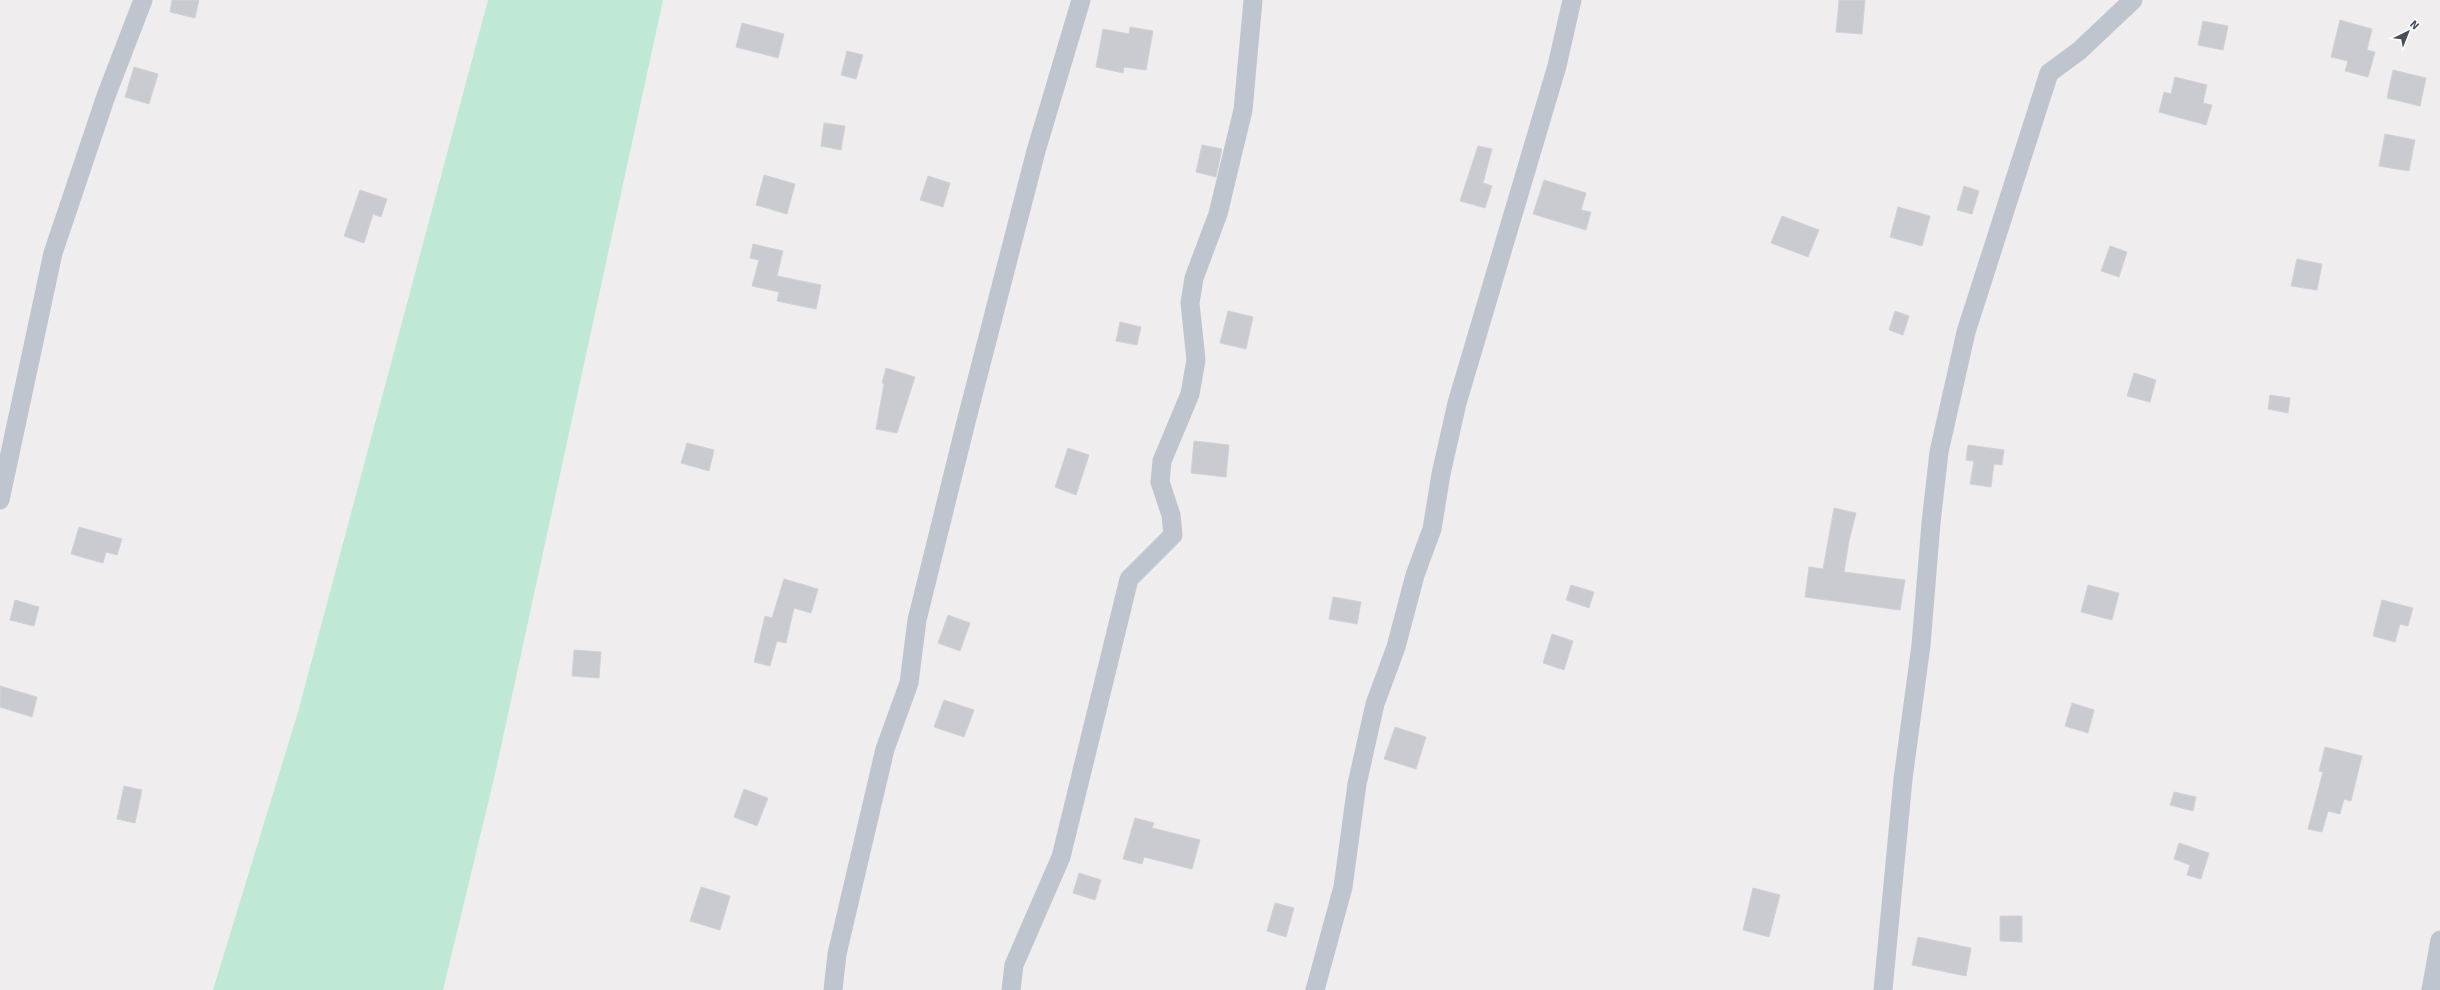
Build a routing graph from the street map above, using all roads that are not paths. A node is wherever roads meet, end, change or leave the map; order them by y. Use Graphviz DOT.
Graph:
graph roads {
  1 [pos="143,0"];
  2 [pos="1081,0"];
  3 [pos="1253,0"];
  4 [pos="1572,0"];
  5 [pos="2133,0"];
  6 [pos="0,500"];
  7 [pos="2440,940"];
  8 [pos="833,990"];
  9 [pos="1010,990"];
  10 [pos="1315,990"];
  11 [pos="1883,990"];
  12 [pos="2431,990"];
  1 -- 6 [label="street"];
  2 -- 8 [label="street"];
  3 -- 9 [label="street"];
  4 -- 10 [label="street"];
  5 -- 11 [label="street"];
  7 -- 12 [label="street"];
}
